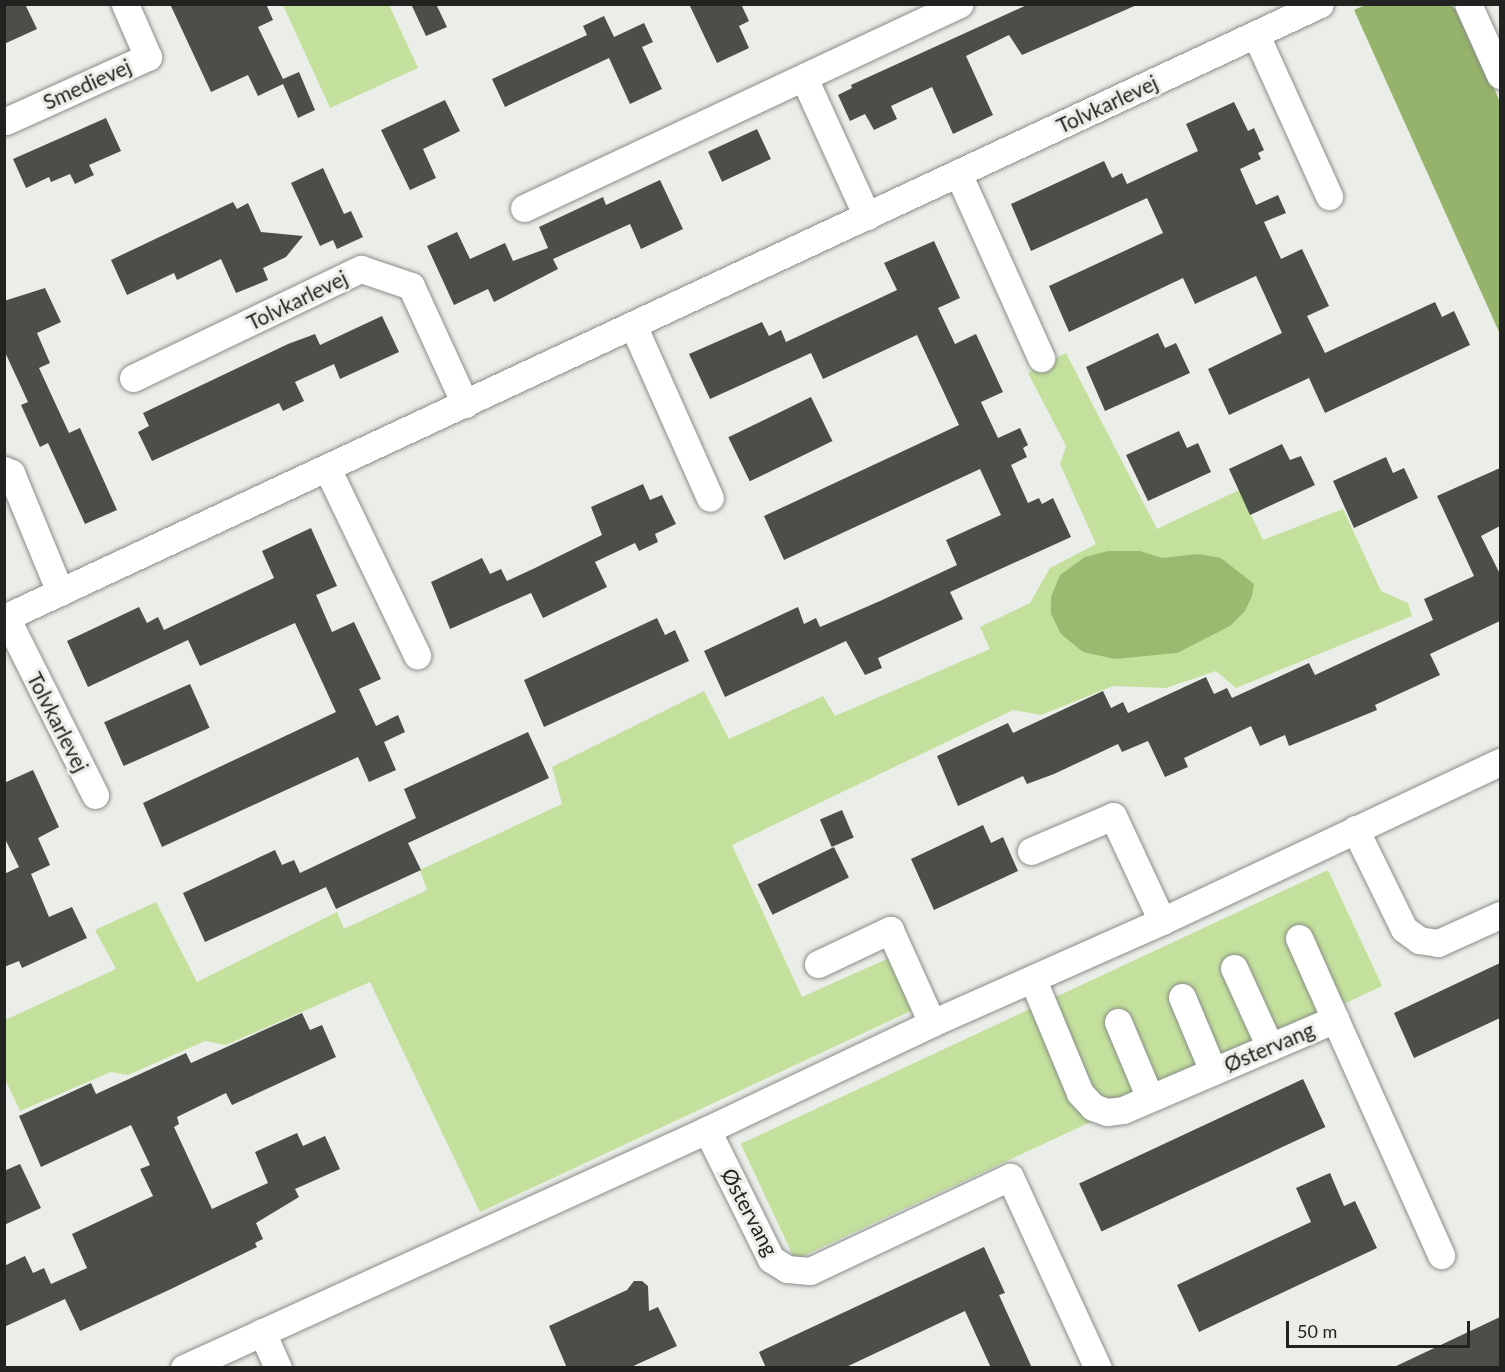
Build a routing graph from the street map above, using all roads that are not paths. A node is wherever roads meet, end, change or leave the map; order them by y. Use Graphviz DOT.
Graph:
graph roads {
  1 [pos="125,4"];
  2 [pos="960,4"];
  3 [pos="1320,4"];
  4 [pos="1468,4"];
  5 [pos="1256,35"];
  6 [pos="1500,75"];
  7 [pos="804,78"];
  8 [pos="6,121"];
  9 [pos="958,173"];
  10 [pos="1329,196"];
  11 [pos="524,208"];
  12 [pos="867,216"];
  13 [pos="633,325"];
  14 [pos="1041,358"];
  15 [pos="133,378"];
  16 [pos="465,404"];
  17 [pos="327,468"];
  18 [pos="4,470"];
  19 [pos="710,498"];
  20 [pos="60,592"];
  21 [pos="5,618"];
  22 [pos="417,655"];
  23 [pos="1500,762"];
  24 [pos="94,795"];
  25 [pos="1355,829"];
  26 [pos="1031,850"];
  27 [pos="1500,915"];
  28 [pos="1162,921"];
  29 [pos="1299,938"];
  30 [pos="818,964"];
  31 [pos="1234,968"];
  32 [pos="1033,980"];
  33 [pos="1182,997"];
  34 [pos="1335,1018"];
  35 [pos="1118,1022"];
  36 [pos="932,1023"];
  37 [pos="1270,1047"];
  38 [pos="1213,1071"];
  39 [pos="1149,1098"];
  40 [pos="707,1130"];
  41 [pos="1441,1255"];
  42 [pos="262,1332"];
  43 [pos="184,1368"];
  44 [pos="278,1368"];
  45 [pos="1098,1368"];
  1 -- 8 [label="street, Smedievej"];
  2 -- 7 [label="street"];
  3 -- 5 [label="street, Tolvkarlevej"];
  4 -- 6 [label="street"];
  5 -- 9 [label="street, Tolvkarlevej"];
  5 -- 10 [label="street"];
  7 -- 11 [label="street"];
  7 -- 12 [label="street"];
  9 -- 12 [label="street, Tolvkarlevej"];
  9 -- 14 [label="street"];
  12 -- 13 [label="street, Tolvkarlevej"];
  13 -- 16 [label="street, Tolvkarlevej"];
  13 -- 19 [label="street"];
  15 -- 16 [label="street, Tolvkarlevej"];
  16 -- 17 [label="street, Tolvkarlevej"];
  17 -- 20 [label="street, Tolvkarlevej"];
  17 -- 22 [label="street"];
  18 -- 20 [label="street"];
  20 -- 21 [label="street, Tolvkarlevej"];
  21 -- 24 [label="street, Tolvkarlevej"];
  23 -- 25 [label="street"];
  25 -- 27 [label="street"];
  25 -- 28 [label="street"];
  26 -- 28 [label="street"];
  28 -- 32 [label="street"];
  29 -- 34 [label="street"];
  30 -- 36 [label="street"];
  31 -- 37 [label="street"];
  32 -- 36 [label="street"];
  32 -- 39 [label="street, Østervang"];
  33 -- 38 [label="street"];
  34 -- 37 [label="street, Østervang"];
  34 -- 41 [label="street, Østervang"];
  35 -- 39 [label="street"];
  36 -- 40 [label="street"];
  37 -- 38 [label="street, Østervang"];
  38 -- 39 [label="street, Østervang"];
  40 -- 42 [label="street"];
  40 -- 45 [label="street, Østervang"];
  42 -- 43 [label="street"];
  42 -- 44 [label="street"];
}
